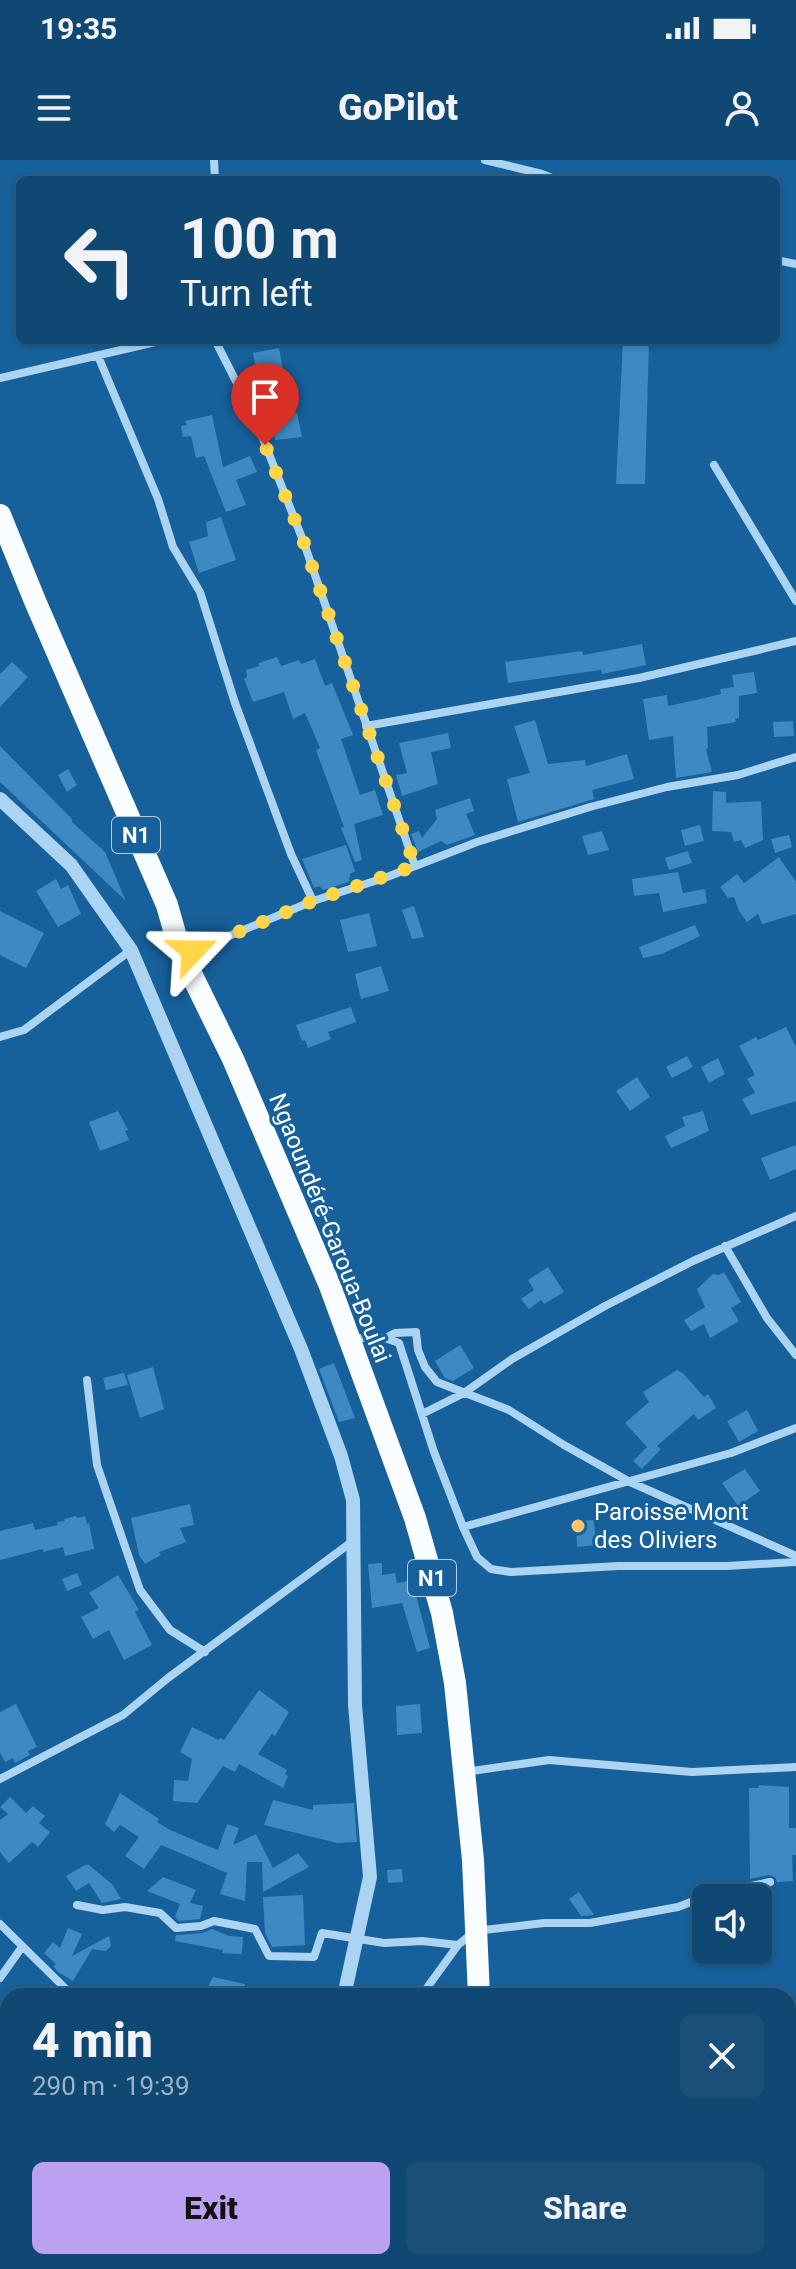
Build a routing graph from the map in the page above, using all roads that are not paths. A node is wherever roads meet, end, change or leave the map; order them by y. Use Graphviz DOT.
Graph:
graph roads {
  1 [pos="485,160"];
  2 [pos="547,176"];
  3 [pos="148,344"];
  4 [pos="217,344"];
  5 [pos="98,356"];
  6 [pos="0,378"];
  7 [pos="714,465"];
  8 [pos="0,515"];
  9 [pos="796,601"];
  10 [pos="796,641"];
  11 [pos="366,726"];
  12 [pos="796,757"];
  13 [pos="0,799"];
  14 [pos="415,866"];
  15 [pos="313,901"];
  16 [pos="131,950"];
  17 [pos="180,951"];
  18 [pos="0,1037"];
  19 [pos="796,1216"];
  20 [pos="725,1246"];
  21 [pos="349,1338"];
  22 [pos="385,1338"];
  23 [pos="796,1355"];
  24 [pos="87,1380"];
  25 [pos="464,1393"];
  26 [pos="422,1414"];
  27 [pos="796,1428"];
  28 [pos="630,1482"];
  29 [pos="463,1527"];
  30 [pos="355,1539"];
  31 [pos="796,1559"];
  32 [pos="205,1652"];
  33 [pos="796,1767"];
  34 [pos="464,1772"];
  35 [pos="0,1779"];
  36 [pos="770,1882"];
  37 [pos="77,1905"];
  38 [pos="0,1924"];
  39 [pos="356,1937"];
  40 [pos="467,1938"];
  41 [pos="22,1947"];
  42 [pos="0,1978"];
  43 [pos="65,1988"];
  44 [pos="346,1988"];
  45 [pos="427,1988"];
  46 [pos="477,1988"];
  1 -- 2 [label="street"];
  3 -- 5 [label="street"];
  4 -- 11 [label="street"];
  5 -- 6 [label="street"];
  5 -- 15 [label="street"];
  7 -- 9 [label="street"];
  8 -- 17 [label="highway, Ngaoundéré-Garoua-Boulai / N1"];
  10 -- 11 [label="street"];
  11 -- 14 [label="street"];
  12 -- 14 [label="street"];
  13 -- 16 [label="street"];
  14 -- 15 [label="street"];
  15 -- 17 [label="street"];
  16 -- 18 [label="street"];
  16 -- 30 [label="street"];
  17 -- 21 [label="highway, Ngaoundéré-Garoua-Boulai / N1"];
  19 -- 20 [label="street"];
  20 -- 23 [label="street"];
  20 -- 25 [label="street"];
  21 -- 22 [label="street"];
  21 -- 34 [label="highway, Ngaoundéré-Garoua-Boulai / N1"];
  22 -- 25 [label="street"];
  22 -- 26 [label="street"];
  24 -- 32 [label="street"];
  25 -- 26 [label="street"];
  25 -- 28 [label="street"];
  26 -- 29 [label="street"];
  27 -- 28 [label="street"];
  28 -- 29 [label="street"];
  28 -- 31 [label="street"];
  29 -- 31 [label="street"];
  30 -- 32 [label="street"];
  30 -- 39 [label="street"];
  32 -- 35 [label="street"];
  33 -- 34 [label="street"];
  34 -- 40 [label="highway, Ngaoundéré-Garoua-Boulai / N1"];
  36 -- 40 [label="street"];
  37 -- 39 [label="street"];
  38 -- 41 [label="street"];
  39 -- 40 [label="street"];
  39 -- 44 [label="street"];
  40 -- 45 [label="street"];
  40 -- 46 [label="highway, Ngaoundéré-Garoua-Boulai / N1"];
  41 -- 42 [label="street"];
  41 -- 43 [label="street"];
}
